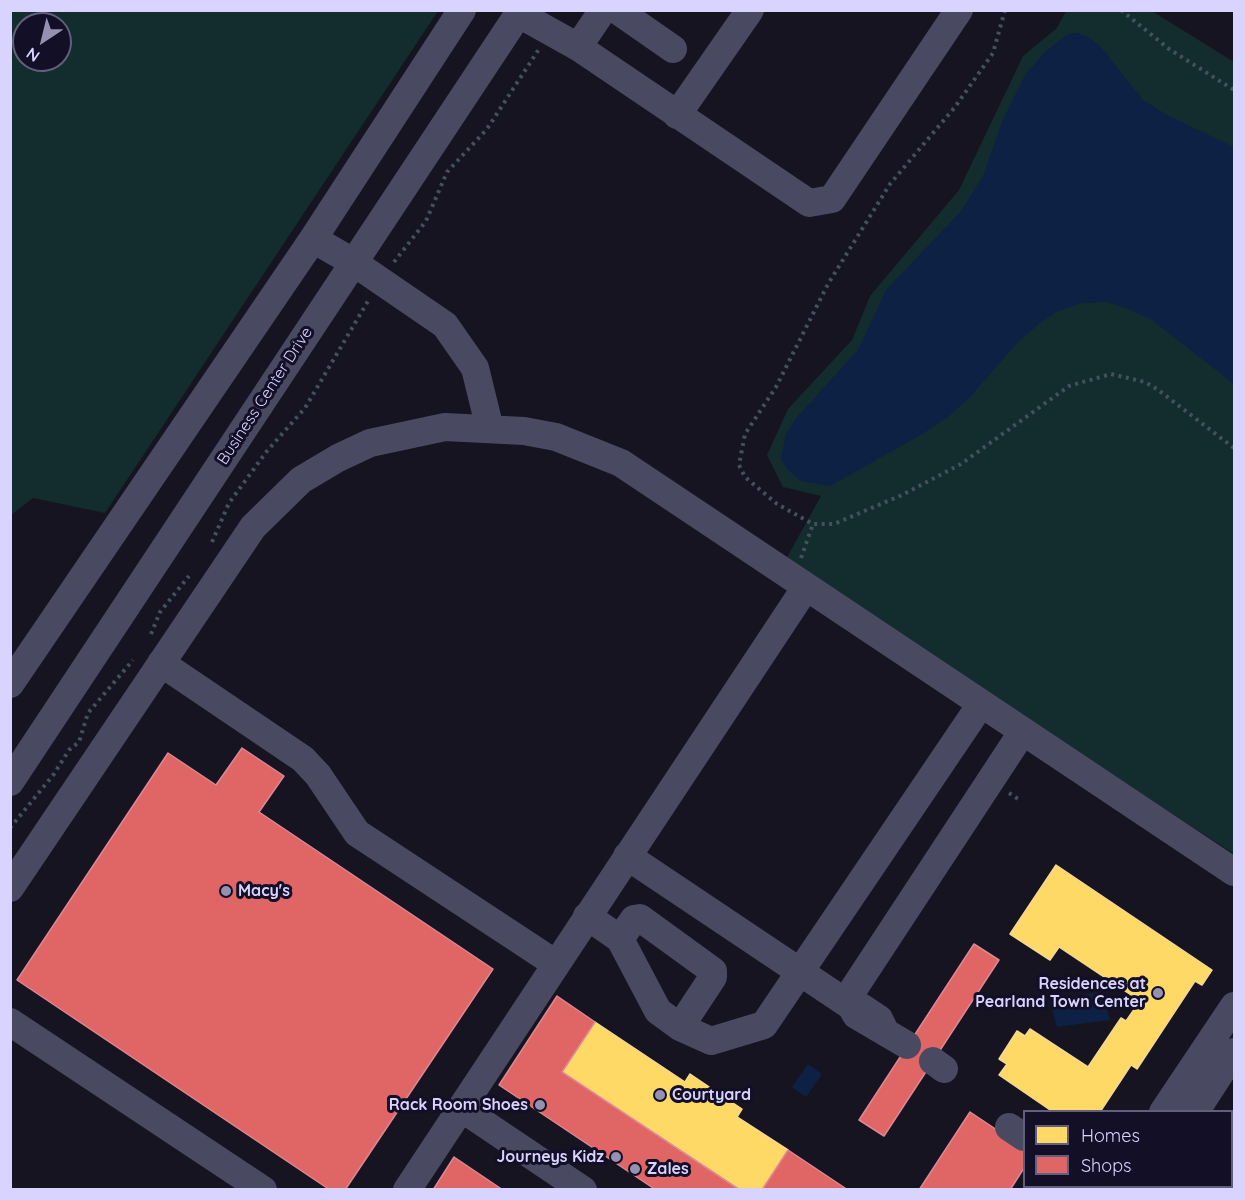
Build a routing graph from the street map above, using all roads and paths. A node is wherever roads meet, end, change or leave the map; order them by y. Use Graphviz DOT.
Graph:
graph roads {
  1 [pos="462,10"];
  2 [pos="603,10"];
  3 [pos="617,10"];
  4 [pos="750,10"];
  5 [pos="959,10"];
  6 [pos="1005,10"];
  7 [pos="1121,10"];
  8 [pos="520,12"];
  9 [pos="548,30"];
  10 [pos="578,47"];
  11 [pos="673,49"];
  12 [pos="1234,90"];
  13 [pos="677,116"];
  14 [pos="313,239"];
  15 [pos="353,262"];
  16 [pos="380,280"];
  17 [pos="490,429"];
  18 [pos="1234,448"];
  19 [pos="208,548"];
  20 [pos="190,574"];
  21 [pos="806,587"];
  22 [pos="149,653"];
  23 [pos="10,684"];
  24 [pos="981,704"];
  25 [pos="1023,731"];
  26 [pos="10,782"];
  27 [pos="10,828"];
  28 [pos="627,856"];
  29 [pos="1234,872"];
  30 [pos="10,888"];
  31 [pos="587,916"];
  32 [pos="620,939"];
  33 [pos="556,964"];
  34 [pos="800,972"];
  35 [pos="848,1004"];
  36 [pos="1234,1006"];
  37 [pos="10,1022"];
  38 [pos="680,1027"];
  39 [pos="908,1045"];
  40 [pos="1234,1052"];
  41 [pos="461,1108"];
  42 [pos="1164,1110"];
  43 [pos="1196,1110"];
  44 [pos="263,1190"];
  45 [pos="406,1190"];
  46 [pos="583,1190"];
  1 -- 14 [label="street"];
  2 -- 10 [label="street"];
  3 -- 11 [label="street"];
  4 -- 13 [label="street"];
  5 -- 13 [label="street"];
  6 -- 18 [label="path"];
  7 -- 12 [label="path"];
  8 -- 9 [label="street"];
  8 -- 15 [label="street, Business Center Drive"];
  9 -- 10 [label="street"];
  9 -- 16 [label="path"];
  10 -- 13 [label="street"];
  14 -- 15 [label="street"];
  14 -- 23 [label="street"];
  15 -- 16 [label="street"];
  15 -- 26 [label="street, Business Center Drive"];
  16 -- 17 [label="street"];
  16 -- 19 [label="path"];
  17 -- 21 [label="street"];
  17 -- 22 [label="street"];
  20 -- 22 [label="path"];
  21 -- 24 [label="street"];
  21 -- 28 [label="street"];
  22 -- 27 [label="path"];
  22 -- 30 [label="street"];
  22 -- 33 [label="street"];
  24 -- 25 [label="street"];
  24 -- 34 [label="street"];
  25 -- 29 [label="street"];
  25 -- 35 [label="street"];
  28 -- 31 [label="street"];
  28 -- 34 [label="street"];
  31 -- 32 [label="street"];
  31 -- 33 [label="street"];
  32 -- 38 [label="street"];
  32 -- 38 [label="street"];
  33 -- 41 [label="street"];
  34 -- 35 [label="street"];
  34 -- 38 [label="street"];
  35 -- 39 [label="street"];
  36 -- 42 [label="street"];
  37 -- 44 [label="street"];
  40 -- 43 [label="street"];
  41 -- 45 [label="street"];
  41 -- 46 [label="street"];
}
